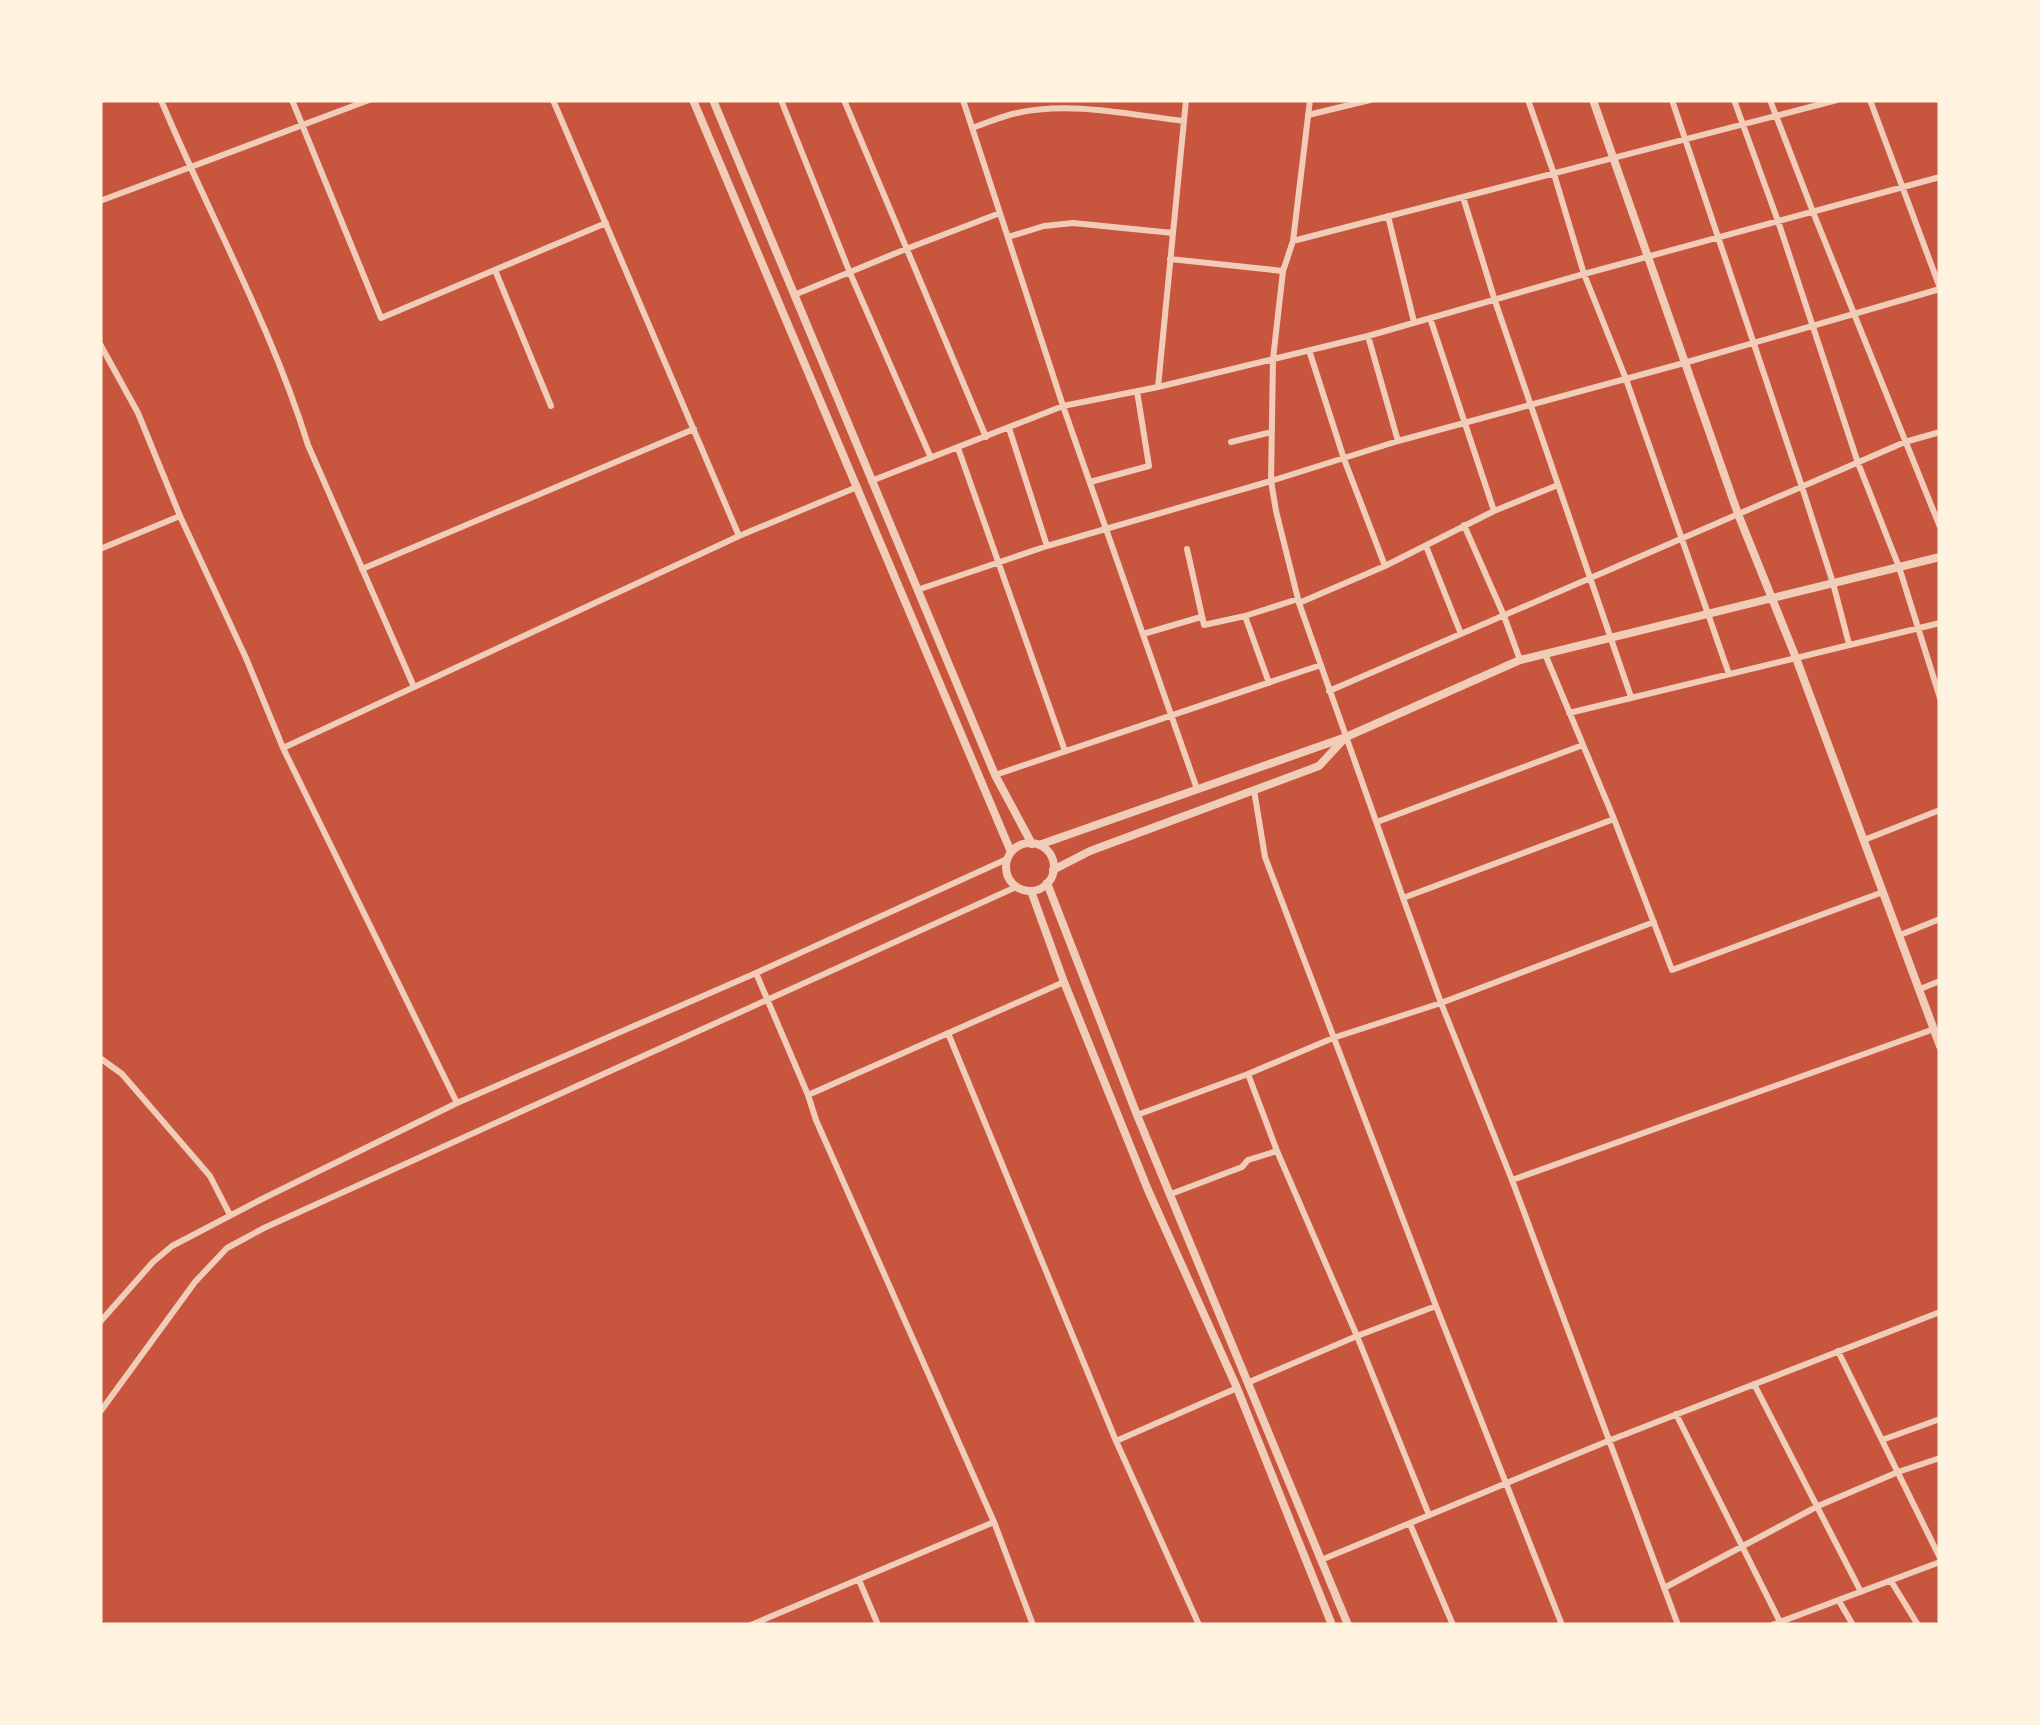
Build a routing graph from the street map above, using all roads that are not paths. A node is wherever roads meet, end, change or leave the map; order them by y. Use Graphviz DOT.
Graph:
graph roads {
  1 [pos="161,100"];
  2 [pos="292,100"];
  3 [pos="368,100"];
  4 [pos="553,100"];
  5 [pos="694,100"];
  6 [pos="713,100"];
  7 [pos="780,100"];
  8 [pos="844,100"];
  9 [pos="963,100"];
  10 [pos="1186,100"];
  11 [pos="1310,100"];
  12 [pos="1370,100"];
  13 [pos="1528,100"];
  14 [pos="1593,100"];
  15 [pos="1672,100"];
  16 [pos="1734,100"];
  17 [pos="1770,100"];
  18 [pos="1838,100"];
  19 [pos="1870,100"];
  20 [pos="1308,115"];
  21 [pos="1777,116"];
  22 [pos="1184,121"];
  23 [pos="303,124"];
  24 [pos="1742,125"];
  25 [pos="972,128"];
  26 [pos="1685,139"];
  27 [pos="1614,157"];
  28 [pos="189,166"];
  29 [pos="1554,174"];
  30 [pos="1940,177"];
  31 [pos="1901,187"];
  32 [pos="1463,198"];
  33 [pos="100,202"];
  34 [pos="1813,212"];
  35 [pos="1000,213"];
  36 [pos="1388,216"];
  37 [pos="1778,220"];
  38 [pos="606,224"];
  39 [pos="1172,233"];
  40 [pos="1008,237"];
  41 [pos="1719,238"];
  42 [pos="1293,241"];
  43 [pos="906,249"];
  44 [pos="1648,257"];
  45 [pos="1170,259"];
  46 [pos="495,270"];
  47 [pos="1284,271"];
  48 [pos="850,273"];
  49 [pos="1584,274"];
  50 [pos="1940,288"];
  51 [pos="794,296"];
  52 [pos="1495,301"];
  53 [pos="1853,313"];
  54 [pos="1430,318"];
  55 [pos="1414,322"];
  56 [pos="1812,325"];
  57 [pos="1368,336"];
  58 [pos="1752,342"];
  59 [pos="100,344"];
  60 [pos="1309,350"];
  61 [pos="1273,360"];
  62 [pos="110,362"];
  63 [pos="1684,363"];
  64 [pos="100,366"];
  65 [pos="1626,379"];
  66 [pos="1158,387"];
  67 [pos="1137,391"];
  68 [pos="1532,404"];
  69 [pos="551,406"];
  70 [pos="1063,406"];
  71 [pos="1464,423"];
  72 [pos="1010,428"];
  73 [pos="694,429"];
  74 [pos="1272,432"];
  75 [pos="1940,432"];
  76 [pos="986,437"];
  77 [pos="1398,441"];
  78 [pos="1230,442"];
  79 [pos="1906,442"];
  80 [pos="958,448"];
  81 [pos="931,458"];
  82 [pos="1344,459"];
  83 [pos="1858,463"];
  84 [pos="871,481"];
  85 [pos="1271,481"];
  86 [pos="1090,482"];
  87 [pos="1558,485"];
  88 [pos="857,486"];
  89 [pos="1802,487"];
  90 [pos="1494,511"];
  91 [pos="1738,514"];
  92 [pos="180,516"];
  93 [pos="1464,525"];
  94 [pos="1106,528"];
  95 [pos="1940,528"];
  96 [pos="740,536"];
  97 [pos="1682,539"];
  98 [pos="1047,546"];
  99 [pos="1426,546"];
  100 [pos="100,549"];
  101 [pos="1188,549"];
  102 [pos="1940,556"];
  103 [pos="998,562"];
  104 [pos="1384,566"];
  105 [pos="1900,567"];
  106 [pos="362,569"];
  107 [pos="1589,579"];
  108 [pos="1833,583"];
  109 [pos="917,590"];
  110 [pos="1773,598"];
  111 [pos="1298,601"];
  112 [pos="1708,614"];
  113 [pos="1245,616"];
  114 [pos="1504,616"];
  115 [pos="1202,617"];
  116 [pos="1940,623"];
  117 [pos="1918,628"];
  118 [pos="1143,634"];
  119 [pos="1461,634"];
  120 [pos="1610,638"];
  121 [pos="1849,644"];
  122 [pos="1546,654"];
  123 [pos="1796,658"];
  124 [pos="1520,660"];
  125 [pos="1321,666"];
  126 [pos="1729,674"];
  127 [pos="1269,683"];
  128 [pos="414,687"];
  129 [pos="1329,691"];
  130 [pos="1631,698"];
  131 [pos="1940,698"];
  132 [pos="1569,712"];
  133 [pos="1171,716"];
  134 [pos="1346,737"];
  135 [pos="1583,746"];
  136 [pos="283,748"];
  137 [pos="1065,751"];
  138 [pos="995,776"];
  139 [pos="1197,789"];
  140 [pos="1254,790"];
  141 [pos="1940,810"];
  142 [pos="1614,819"];
  143 [pos="1376,822"];
  144 [pos="1864,840"];
  145 [pos="1036,844"];
  146 [pos="1009,856"];
  147 [pos="1053,870"];
  148 [pos="1048,883"];
  149 [pos="1016,887"];
  150 [pos="1031,891"];
  151 [pos="1883,892"];
  152 [pos="1403,898"];
  153 [pos="1940,919"];
  154 [pos="1654,922"];
  155 [pos="1900,936"];
  156 [pos="756,974"];
  157 [pos="1940,981"];
  158 [pos="1064,982"];
  159 [pos="1920,989"];
  160 [pos="766,998"];
  161 [pos="1441,1002"];
  162 [pos="1934,1029"];
  163 [pos="948,1033"];
  164 [pos="1333,1038"];
  165 [pos="1940,1046"];
  166 [pos="100,1058"];
  167 [pos="1248,1074"];
  168 [pos="808,1096"];
  169 [pos="457,1103"];
  170 [pos="1137,1114"];
  171 [pos="1277,1151"];
  172 [pos="1512,1180"];
  173 [pos="1171,1194"];
  174 [pos="230,1215"];
  175 [pos="1436,1306"];
  176 [pos="1940,1312"];
  177 [pos="100,1322"];
  178 [pos="1357,1336"];
  179 [pos="1838,1352"];
  180 [pos="1248,1383"];
  181 [pos="1754,1384"];
  182 [pos="1237,1388"];
  183 [pos="100,1412"];
  184 [pos="1676,1414"];
  185 [pos="1940,1419"];
  186 [pos="1116,1440"];
  187 [pos="1608,1440"];
  188 [pos="1882,1440"];
  189 [pos="1940,1458"];
  190 [pos="1898,1472"];
  191 [pos="1507,1483"];
  192 [pos="1818,1506"];
  193 [pos="1429,1514"];
  194 [pos="994,1522"];
  195 [pos="1410,1524"];
  196 [pos="1744,1546"];
  197 [pos="1321,1560"];
  198 [pos="1940,1560"];
  199 [pos="859,1580"];
  200 [pos="1892,1581"];
  201 [pos="1664,1588"];
  202 [pos="1861,1592"];
  203 [pos="1840,1601"];
  204 [pos="1794,1616"];
  205 [pos="1776,1623"];
  206 [pos="752,1625"];
  207 [pos="878,1625"];
  208 [pos="1033,1625"];
  209 [pos="1199,1625"];
  210 [pos="1332,1625"];
  211 [pos="1348,1625"];
  212 [pos="1453,1625"];
  213 [pos="1562,1625"];
  214 [pos="1678,1625"];
  215 [pos="1797,1625"];
  216 [pos="1853,1625"];
  217 [pos="1918,1625"];
  1 -- 28 [label="street"];
  2 -- 23 [label="street"];
  3 -- 23 [label="street"];
  4 -- 38 [label="street"];
  5 -- 88 [label="street"];
  6 -- 51 [label="street"];
  7 -- 48 [label="street"];
  8 -- 43 [label="street"];
  9 -- 25 [label="street"];
  10 -- 22 [label="street"];
  11 -- 20 [label="street"];
  12 -- 20 [label="street"];
  13 -- 29 [label="street"];
  14 -- 27 [label="street"];
  15 -- 26 [label="street"];
  16 -- 24 [label="street"];
  17 -- 21 [label="street"];
  18 -- 21 [label="street"];
  19 -- 31 [label="street"];
  20 -- 42 [label="street"];
  21 -- 24 [label="street"];
  21 -- 34 [label="street"];
  22 -- 25 [label="street"];
  22 -- 39 [label="street"];
  23 -- 28 [label="street"];
  23 -- 46 [label="street"];
  24 -- 26 [label="street"];
  24 -- 37 [label="street"];
  25 -- 35 [label="street"];
  26 -- 27 [label="street"];
  26 -- 41 [label="street"];
  27 -- 29 [label="street"];
  27 -- 44 [label="street"];
  28 -- 33 [label="street"];
  28 -- 106 [label="street"];
  29 -- 32 [label="street"];
  29 -- 49 [label="street"];
  30 -- 31 [label="street"];
  31 -- 34 [label="street"];
  31 -- 50 [label="street"];
  32 -- 36 [label="street"];
  32 -- 52 [label="street"];
  34 -- 37 [label="street"];
  34 -- 53 [label="street"];
  35 -- 40 [label="street"];
  35 -- 43 [label="street"];
  36 -- 42 [label="street"];
  36 -- 55 [label="street"];
  37 -- 41 [label="street"];
  37 -- 56 [label="street"];
  38 -- 46 [label="street"];
  38 -- 73 [label="street"];
  39 -- 40 [label="street"];
  39 -- 45 [label="street"];
  40 -- 70 [label="street"];
  41 -- 44 [label="street"];
  41 -- 58 [label="street"];
  42 -- 47 [label="street"];
  43 -- 48 [label="street"];
  43 -- 76 [label="street"];
  44 -- 49 [label="street"];
  44 -- 63 [label="street"];
  45 -- 47 [label="street"];
  45 -- 66 [label="street"];
  46 -- 69 [label="street"];
  47 -- 61 [label="street"];
  48 -- 51 [label="street"];
  48 -- 81 [label="street"];
  49 -- 52 [label="street"];
  49 -- 65 [label="street"];
  50 -- 53 [label="street"];
  51 -- 84 [label="street"];
  52 -- 54 [label="street"];
  52 -- 68 [label="street"];
  53 -- 56 [label="street"];
  53 -- 79 [label="street"];
  54 -- 55 [label="street"];
  54 -- 71 [label="street"];
  55 -- 57 [label="street"];
  56 -- 58 [label="street"];
  56 -- 83 [label="street"];
  57 -- 60 [label="street"];
  57 -- 77 [label="street"];
  58 -- 63 [label="street"];
  58 -- 89 [label="street"];
  59 -- 62 [label="street"];
  60 -- 61 [label="street"];
  60 -- 82 [label="street"];
  61 -- 66 [label="street"];
  61 -- 74 [label="street"];
  62 -- 64 [label="street"];
  62 -- 92 [label="street"];
  63 -- 65 [label="street"];
  63 -- 91 [label="street"];
  65 -- 68 [label="street"];
  65 -- 97 [label="street"];
  66 -- 67 [label="street"];
  67 -- 70 [label="street"];
  67 -- 86 [label="street"];
  68 -- 71 [label="street"];
  68 -- 87 [label="street"];
  70 -- 72 [label="street"];
  70 -- 86 [label="street"];
  71 -- 77 [label="street"];
  71 -- 90 [label="street"];
  72 -- 76 [label="street"];
  72 -- 98 [label="street"];
  73 -- 96 [label="street"];
  73 -- 106 [label="street"];
  74 -- 78 [label="street"];
  74 -- 85 [label="street"];
  75 -- 79 [label="street"];
  76 -- 80 [label="street"];
  77 -- 82 [label="street"];
  79 -- 83 [label="street"];
  79 -- 95 [label="street"];
  80 -- 81 [label="street"];
  80 -- 103 [label="street"];
  81 -- 84 [label="street"];
  82 -- 85 [label="street"];
  82 -- 104 [label="street"];
  83 -- 89 [label="street"];
  83 -- 105 [label="street"];
  84 -- 109 [label="street"];
  85 -- 94 [label="street"];
  85 -- 111 [label="street"];
  86 -- 94 [label="street"];
  87 -- 90 [label="street"];
  87 -- 107 [label="street"];
  88 -- 96 [label="street"];
  88 -- 146 [label="street"];
  89 -- 91 [label="street"];
  89 -- 108 [label="street"];
  90 -- 93 [label="street"];
  91 -- 97 [label="street"];
  91 -- 110 [label="street"];
  92 -- 100 [label="street"];
  92 -- 136 [label="street"];
  93 -- 99 [label="street"];
  93 -- 114 [label="street"];
  94 -- 98 [label="street"];
  94 -- 118 [label="street"];
  96 -- 128 [label="street"];
  97 -- 107 [label="street"];
  97 -- 112 [label="street"];
  98 -- 103 [label="street"];
  99 -- 104 [label="street"];
  99 -- 119 [label="street"];
  101 -- 115 [label="street"];
  102 -- 105 [label="street"];
  103 -- 109 [label="street"];
  103 -- 137 [label="street"];
  104 -- 111 [label="street"];
  105 -- 108 [label="street"];
  105 -- 117 [label="street"];
  106 -- 128 [label="street"];
  107 -- 114 [label="street"];
  107 -- 120 [label="street"];
  108 -- 110 [label="street"];
  108 -- 121 [label="street"];
  109 -- 138 [label="street"];
  110 -- 112 [label="street"];
  110 -- 123 [label="street"];
  111 -- 113 [label="street"];
  111 -- 125 [label="street"];
  112 -- 120 [label="street"];
  112 -- 126 [label="street"];
  113 -- 115 [label="street"];
  113 -- 127 [label="street"];
  114 -- 119 [label="street"];
  114 -- 124 [label="street"];
  115 -- 118 [label="street"];
  116 -- 117 [label="street"];
  117 -- 121 [label="street"];
  117 -- 131 [label="street"];
  118 -- 133 [label="street"];
  119 -- 129 [label="street"];
  120 -- 122 [label="street"];
  120 -- 130 [label="street"];
  121 -- 123 [label="street"];
  122 -- 124 [label="street"];
  122 -- 132 [label="street"];
  123 -- 126 [label="street"];
  123 -- 144 [label="street"];
  124 -- 134 [label="street"];
  125 -- 127 [label="street"];
  125 -- 129 [label="street"];
  126 -- 130 [label="street"];
  127 -- 133 [label="street"];
  128 -- 136 [label="street"];
  129 -- 134 [label="street"];
  130 -- 132 [label="street"];
  132 -- 135 [label="street"];
  133 -- 137 [label="street"];
  133 -- 139 [label="street"];
  134 -- 139 [label="street"];
  134 -- 140 [label="street"];
  134 -- 143 [label="street"];
  135 -- 142 [label="street"];
  135 -- 143 [label="street"];
  136 -- 169 [label="street"];
  137 -- 138 [label="street"];
  138 -- 145 [label="street"];
  139 -- 145 [label="street"];
  140 -- 147 [label="street"];
  140 -- 164 [label="street"];
  141 -- 144 [label="street"];
  142 -- 152 [label="street"];
  142 -- 154 [label="street"];
  143 -- 152 [label="street"];
  144 -- 151 [label="street"];
  145 -- 146 [label="street"];
  145 -- 147 [label="street"];
  146 -- 149 [label="street"];
  146 -- 156 [label="street"];
  147 -- 148 [label="street"];
  148 -- 150 [label="street"];
  148 -- 170 [label="street"];
  149 -- 150 [label="street"];
  149 -- 160 [label="street"];
  150 -- 158 [label="street"];
  151 -- 154 [label="street"];
  151 -- 155 [label="street"];
  152 -- 161 [label="street"];
  153 -- 155 [label="street"];
  154 -- 161 [label="street"];
  155 -- 159 [label="street"];
  156 -- 160 [label="street"];
  156 -- 169 [label="street"];
  157 -- 159 [label="street"];
  158 -- 163 [label="street"];
  158 -- 182 [label="street"];
  159 -- 162 [label="street"];
  160 -- 168 [label="street"];
  160 -- 183 [label="street"];
  161 -- 164 [label="street"];
  161 -- 172 [label="street"];
  162 -- 165 [label="street"];
  162 -- 172 [label="street"];
  163 -- 168 [label="street"];
  163 -- 186 [label="street"];
  164 -- 167 [label="street"];
  164 -- 175 [label="street"];
  166 -- 174 [label="street"];
  167 -- 170 [label="street"];
  167 -- 171 [label="street"];
  168 -- 194 [label="street"];
  169 -- 174 [label="street"];
  170 -- 173 [label="street"];
  171 -- 173 [label="street"];
  171 -- 178 [label="street"];
  172 -- 187 [label="street"];
  173 -- 180 [label="street"];
  174 -- 177 [label="street"];
  175 -- 178 [label="street"];
  175 -- 191 [label="street"];
  176 -- 179 [label="street"];
  178 -- 180 [label="street"];
  178 -- 193 [label="street"];
  179 -- 181 [label="street"];
  179 -- 188 [label="street"];
  180 -- 197 [label="street"];
  181 -- 184 [label="street"];
  181 -- 192 [label="street"];
  182 -- 186 [label="street"];
  182 -- 210 [label="street"];
  184 -- 187 [label="street"];
  184 -- 196 [label="street"];
  185 -- 188 [label="street"];
  186 -- 209 [label="street"];
  187 -- 191 [label="street"];
  187 -- 201 [label="street"];
  188 -- 190 [label="street"];
  189 -- 190 [label="street"];
  190 -- 192 [label="street"];
  190 -- 198 [label="street"];
  191 -- 193 [label="street"];
  191 -- 213 [label="street"];
  192 -- 196 [label="street"];
  192 -- 202 [label="street"];
  193 -- 195 [label="street"];
  194 -- 199 [label="street"];
  194 -- 208 [label="street"];
  195 -- 197 [label="street"];
  195 -- 212 [label="street"];
  196 -- 201 [label="street"];
  196 -- 205 [label="street"];
  197 -- 211 [label="street"];
  198 -- 200 [label="street"];
  199 -- 206 [label="street"];
  199 -- 207 [label="street"];
  200 -- 202 [label="street"];
  200 -- 217 [label="street"];
  201 -- 214 [label="street"];
  202 -- 203 [label="street"];
  203 -- 204 [label="street"];
  203 -- 216 [label="street"];
  204 -- 205 [label="street"];
  204 -- 215 [label="street"];
}
